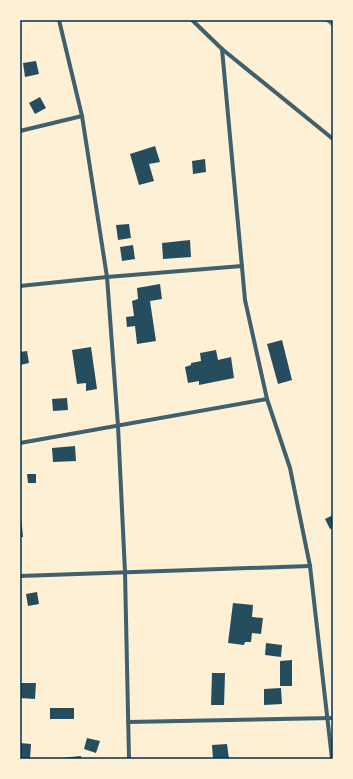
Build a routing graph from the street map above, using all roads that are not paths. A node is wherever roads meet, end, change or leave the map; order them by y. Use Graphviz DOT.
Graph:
graph roads {
  1 [pos="59,20"];
  2 [pos="192,20"];
  3 [pos="222,48"];
  4 [pos="82,116"];
  5 [pos="20,131"];
  6 [pos="333,139"];
  7 [pos="242,266"];
  8 [pos="107,277"];
  9 [pos="20,286"];
  10 [pos="267,399"];
  11 [pos="118,426"];
  12 [pos="20,443"];
  13 [pos="310,566"];
  14 [pos="125,572"];
  15 [pos="20,576"];
  16 [pos="327,718"];
  17 [pos="333,718"];
  18 [pos="128,722"];
  19 [pos="128,759"];
  20 [pos="332,759"];
  1 -- 4 [label="street"];
  2 -- 3 [label="street"];
  3 -- 6 [label="street"];
  3 -- 7 [label="street"];
  4 -- 5 [label="street"];
  4 -- 8 [label="street"];
  7 -- 8 [label="street"];
  7 -- 10 [label="street"];
  8 -- 9 [label="street"];
  8 -- 11 [label="street"];
  10 -- 11 [label="street"];
  10 -- 13 [label="street"];
  11 -- 12 [label="street"];
  11 -- 14 [label="street"];
  13 -- 14 [label="street"];
  13 -- 16 [label="street"];
  14 -- 15 [label="street"];
  14 -- 18 [label="street"];
  16 -- 17 [label="street"];
  16 -- 18 [label="street"];
  16 -- 20 [label="street"];
  18 -- 19 [label="street"];
}
